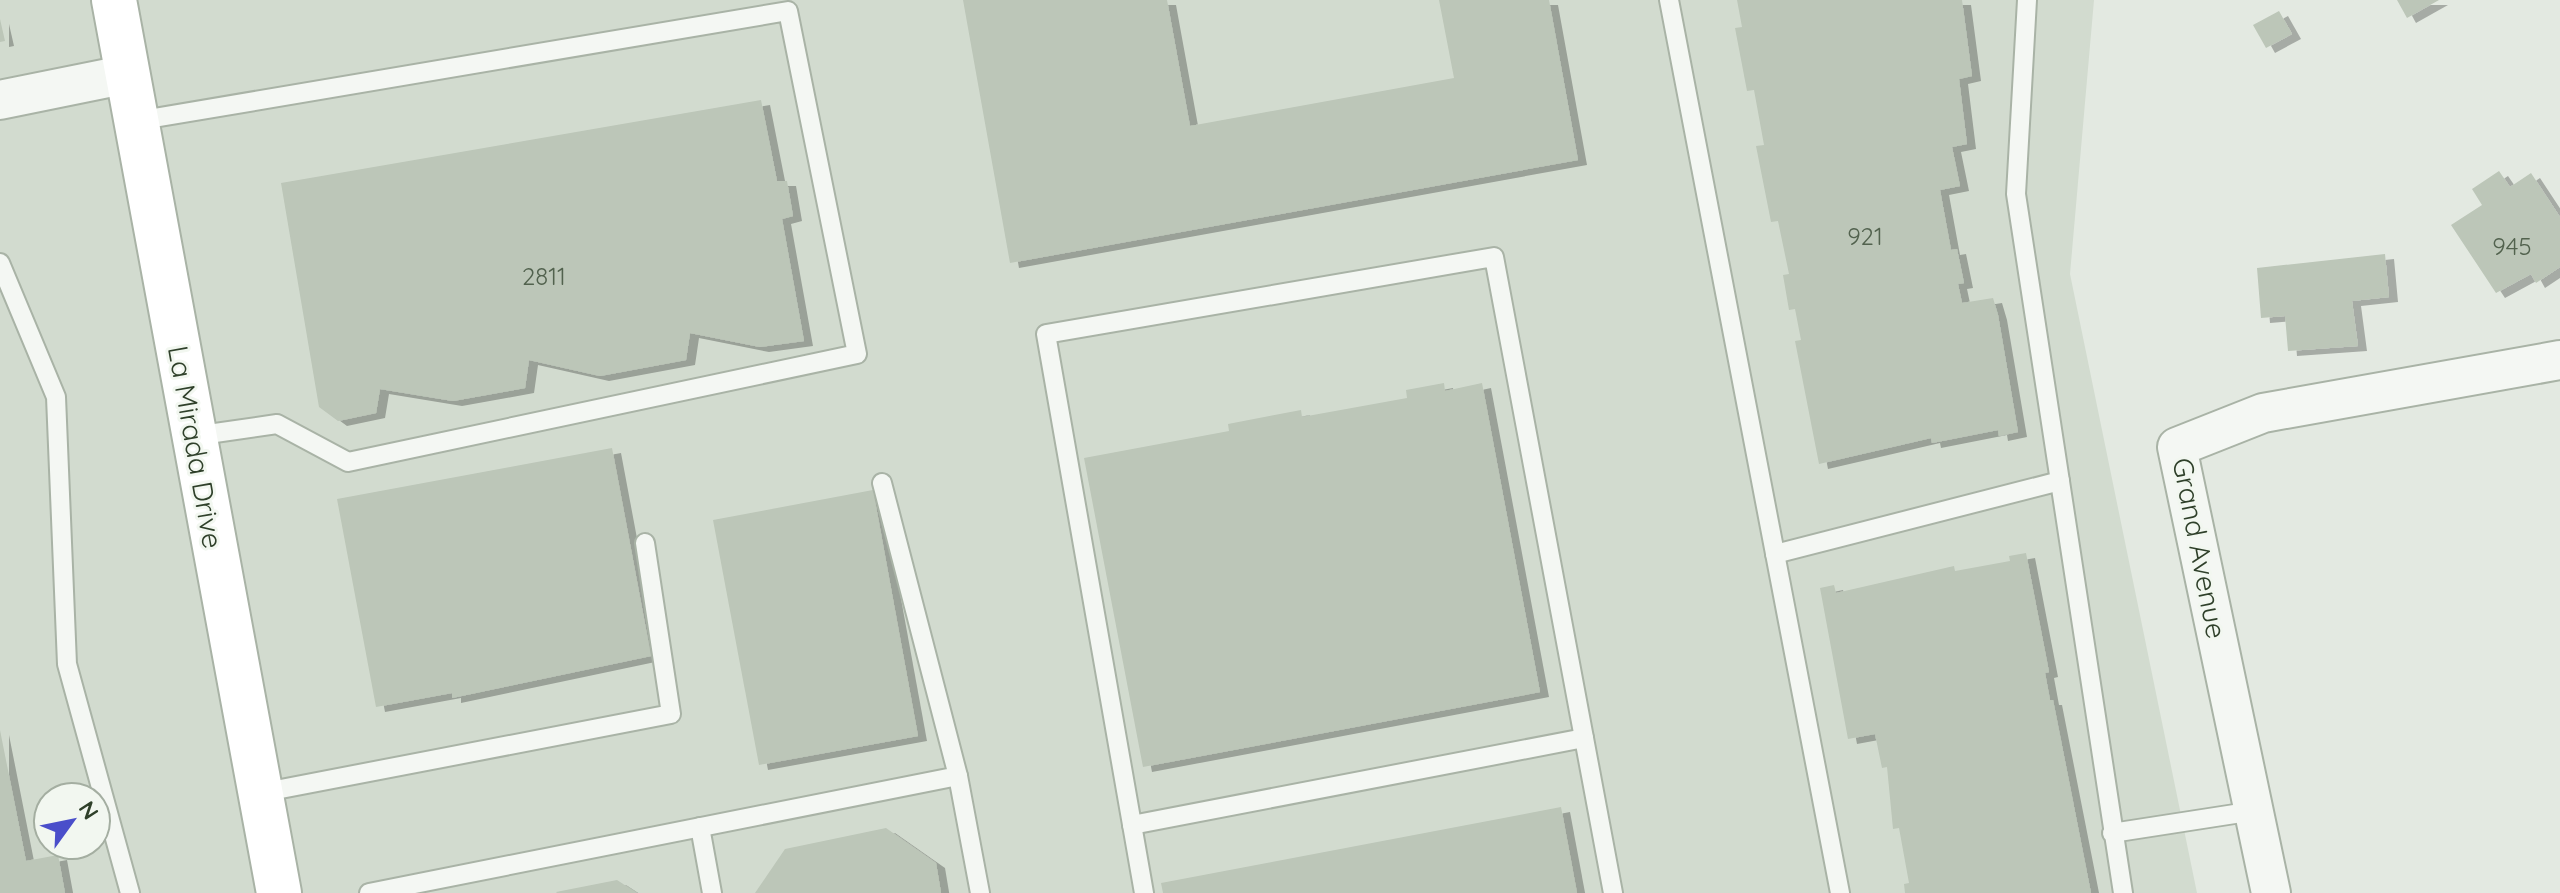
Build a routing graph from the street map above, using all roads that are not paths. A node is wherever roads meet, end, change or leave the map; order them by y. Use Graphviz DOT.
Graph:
graph roads {
  1 [pos="114,0"];
  2 [pos="1669,0"];
  3 [pos="2027,0"];
  4 [pos="128,74"];
  5 [pos="0,100"];
  6 [pos="136,121"];
  7 [pos="0,263"];
  8 [pos="2560,360"];
  9 [pos="194,436"];
  10 [pos="2060,481"];
  11 [pos="882,483"];
  12 [pos="645,543"];
  13 [pos="1775,554"];
  14 [pos="1584,738"];
  15 [pos="958,776"];
  16 [pos="260,793"];
  17 [pos="2254,811"];
  18 [pos="1132,825"];
  19 [pos="700,827"];
  20 [pos="2112,833"];
  21 [pos="415,888"];
  22 [pos="130,893"];
  23 [pos="279,893"];
  24 [pos="369,893"];
  25 [pos="712,893"];
  26 [pos="980,893"];
  27 [pos="1144,893"];
  28 [pos="1613,893"];
  29 [pos="1840,893"];
  30 [pos="2123,893"];
  31 [pos="2271,893"];
  1 -- 4 [label="main road, La Mirada Drive"];
  2 -- 13 [label="lane"];
  3 -- 10 [label="lane"];
  4 -- 5 [label="street"];
  4 -- 6 [label="main road, La Mirada Drive"];
  6 -- 9 [label="main road, La Mirada Drive"];
  6 -- 9 [label="lane"];
  7 -- 22 [label="lane"];
  8 -- 17 [label="street, Grand Avenue"];
  9 -- 16 [label="main road, La Mirada Drive"];
  10 -- 13 [label="lane"];
  10 -- 20 [label="lane"];
  11 -- 15 [label="lane"];
  12 -- 16 [label="lane"];
  13 -- 29 [label="lane"];
  14 -- 18 [label="lane"];
  14 -- 18 [label="lane"];
  14 -- 28 [label="lane"];
  15 -- 19 [label="lane"];
  15 -- 26 [label="lane"];
  16 -- 23 [label="main road, La Mirada Drive"];
  17 -- 20 [label="lane"];
  17 -- 31 [label="street, Grand Avenue"];
  18 -- 27 [label="lane"];
  19 -- 21 [label="lane"];
  19 -- 25 [label="lane"];
  20 -- 30 [label="lane"];
  21 -- 24 [label="lane"];
}
